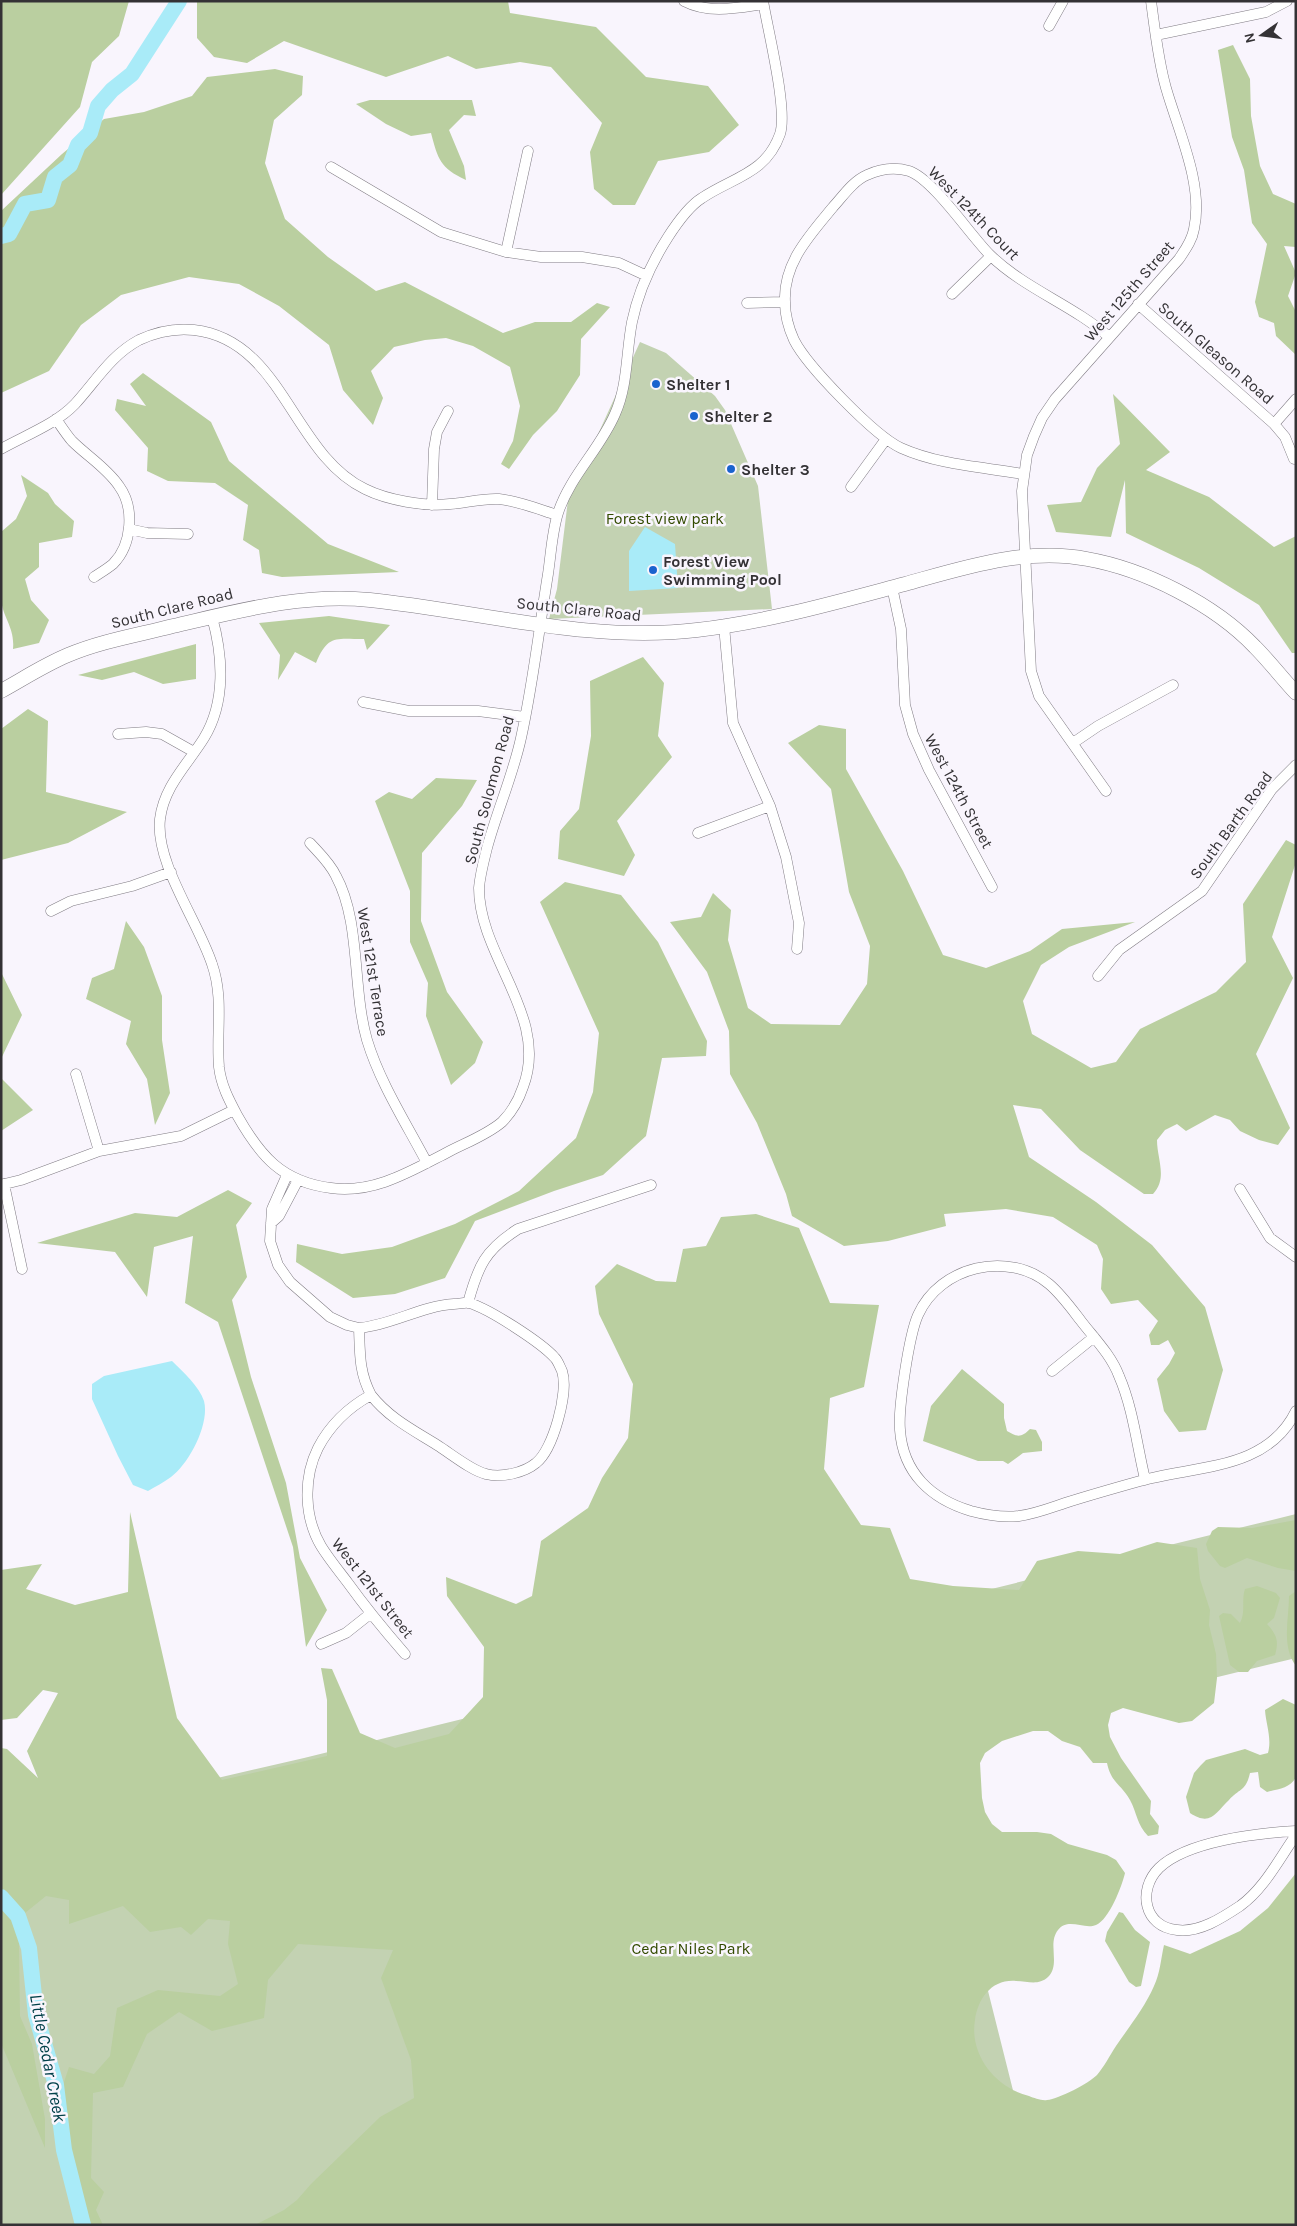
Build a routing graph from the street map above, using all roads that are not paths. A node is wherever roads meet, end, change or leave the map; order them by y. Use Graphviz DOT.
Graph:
graph roads {
  1 [pos="684,1"];
  2 [pos="1063,1"];
  3 [pos="1151,1"];
  4 [pos="1287,1"];
  5 [pos="763,3"];
  6 [pos="1049,26"];
  7 [pos="1156,35"];
  8 [pos="528,151"];
  9 [pos="331,167"];
  10 [pos="506,252"];
  11 [pos="991,256"];
  12 [pos="648,276"];
  13 [pos="952,294"];
  14 [pos="785,302"];
  15 [pos="747,303"];
  16 [pos="1138,304"];
  17 [pos="1109,337"];
  18 [pos="1296,399"];
  19 [pos="448,411"];
  20 [pos="56,419"];
  21 [pos="1274,424"];
  22 [pos="886,439"];
  23 [pos="1,449"];
  24 [pos="1294,459"];
  25 [pos="1024,474"];
  26 [pos="851,486"];
  27 [pos="432,505"];
  28 [pos="557,515"];
  29 [pos="129,529"];
  30 [pos="188,534"];
  31 [pos="1026,557"];
  32 [pos="94,577"];
  33 [pos="892,587"];
  34 [pos="212,617"];
  35 [pos="540,624"];
  36 [pos="724,626"];
  37 [pos="1173,685"];
  38 [pos="1,691"];
  39 [pos="1296,693"];
  40 [pos="363,702"];
  41 [pos="525,717"];
  42 [pos="118,734"];
  43 [pos="1073,743"];
  44 [pos="194,752"];
  45 [pos="1296,765"];
  46 [pos="1106,791"];
  47 [pos="770,806"];
  48 [pos="698,833"];
  49 [pos="310,843"];
  50 [pos="171,872"];
  51 [pos="992,887"];
  52 [pos="51,911"];
  53 [pos="797,949"];
  54 [pos="1098,976"];
  55 [pos="76,1074"];
  56 [pos="234,1110"];
  57 [pos="98,1151"];
  58 [pos="427,1163"];
  59 [pos="287,1175"];
  60 [pos="298,1180"];
  61 [pos="2,1184"];
  62 [pos="652,1185"];
  63 [pos="1240,1189"];
  64 [pos="271,1223"];
  65 [pos="1296,1257"];
  66 [pos="22,1269"];
  67 [pos="468,1303"];
  68 [pos="359,1328"];
  69 [pos="1094,1337"];
  70 [pos="1052,1371"];
  71 [pos="371,1396"];
  72 [pos="1296,1411"];
  73 [pos="1145,1479"];
  74 [pos="370,1614"];
  75 [pos="321,1644"];
  76 [pos="405,1654"];
  77 [pos="1296,1831"];
  78 [pos="1296,1835"];
  1 -- 5 [label="street"];
  2 -- 6 [label="street"];
  3 -- 7 [label="street, West 125th Street"];
  4 -- 7 [label="street"];
  5 -- 12 [label="street, South Solomon Road"];
  7 -- 16 [label="street, West 125th Street"];
  8 -- 10 [label="street"];
  9 -- 10 [label="street"];
  10 -- 12 [label="street"];
  11 -- 13 [label="street"];
  11 -- 14 [label="street, West 124th Court"];
  11 -- 17 [label="street, West 124th Court"];
  12 -- 28 [label="street, South Solomon Road"];
  14 -- 15 [label="street"];
  14 -- 22 [label="street, West 124th Court"];
  16 -- 17 [label="street, West 125th Street"];
  16 -- 21 [label="street, South Gleason Road"];
  17 -- 25 [label="street, West 125th Street"];
  18 -- 21 [label="street, South Gleason Road"];
  19 -- 27 [label="street"];
  20 -- 23 [label="street"];
  20 -- 27 [label="street"];
  20 -- 29 [label="street"];
  21 -- 24 [label="street, South Gleason Road"];
  22 -- 25 [label="street, West 124th Court"];
  22 -- 26 [label="street"];
  25 -- 31 [label="street, West 125th Street"];
  27 -- 28 [label="street"];
  28 -- 35 [label="street, South Solomon Road"];
  29 -- 30 [label="street"];
  29 -- 32 [label="street"];
  31 -- 33 [label="street, South Clare Road"];
  31 -- 39 [label="street, South Clare Road"];
  31 -- 43 [label="street, West 125th Street"];
  33 -- 36 [label="street, South Clare Road"];
  33 -- 51 [label="street, West 124th Street"];
  34 -- 35 [label="street, South Clare Road"];
  34 -- 38 [label="street, South Clare Road"];
  34 -- 44 [label="street"];
  35 -- 36 [label="street, South Clare Road"];
  35 -- 41 [label="street, South Solomon Road"];
  36 -- 47 [label="street"];
  37 -- 43 [label="street"];
  40 -- 41 [label="street"];
  41 -- 58 [label="street, South Solomon Road"];
  42 -- 44 [label="street"];
  43 -- 46 [label="street, West 125th Street"];
  44 -- 50 [label="street"];
  45 -- 54 [label="street, South Barth Road"];
  47 -- 48 [label="street"];
  47 -- 53 [label="street"];
  49 -- 58 [label="street, West 121st Terrace"];
  50 -- 52 [label="street"];
  50 -- 56 [label="street"];
  55 -- 57 [label="street"];
  56 -- 57 [label="street"];
  56 -- 59 [label="street"];
  57 -- 61 [label="street"];
  58 -- 60 [label="street"];
  59 -- 60 [label="street"];
  59 -- 64 [label="street"];
  60 -- 64 [label="street"];
  61 -- 66 [label="street"];
  62 -- 67 [label="street"];
  63 -- 65 [label="street"];
  64 -- 68 [label="street"];
  67 -- 68 [label="street"];
  67 -- 71 [label="street"];
  68 -- 71 [label="street"];
  69 -- 70 [label="street"];
  69 -- 73 [label="street"];
  69 -- 73 [label="street"];
  71 -- 74 [label="street, West 121st Street"];
  72 -- 73 [label="street"];
  74 -- 75 [label="street"];
  74 -- 76 [label="street, West 121st Street"];
  77 -- 78 [label="street"];
}
